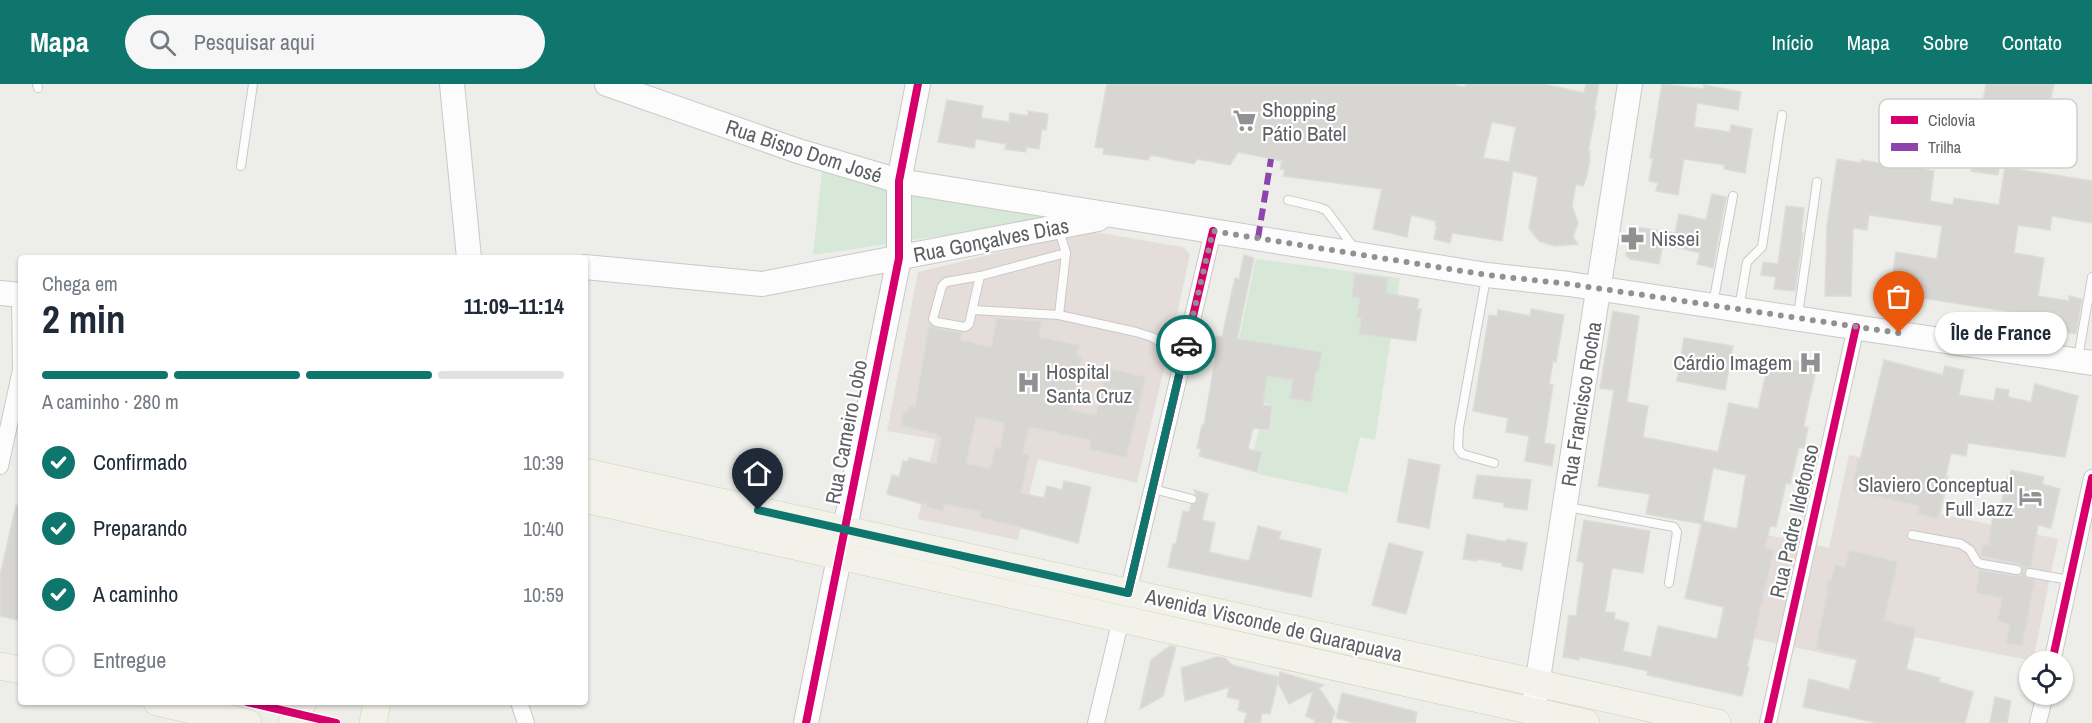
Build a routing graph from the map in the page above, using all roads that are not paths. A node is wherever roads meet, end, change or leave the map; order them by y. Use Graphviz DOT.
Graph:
graph roads {
  1 [pos="253,84"];
  2 [pos="452,84"];
  3 [pos="606,84"];
  4 [pos="918,84"];
  5 [pos="1630,84"];
  6 [pos="1782,115"];
  7 [pos="241,166"];
  8 [pos="899,181"];
  9 [pos="1817,182"];
  10 [pos="1733,196"];
  11 [pos="1288,200"];
  12 [pos="1112,215"];
  13 [pos="1058,227"];
  14 [pos="1213,231"];
  15 [pos="1066,253"];
  16 [pos="1359,254"];
  17 [pos="468,255"];
  18 [pos="899,258"];
  19 [pos="588,267"];
  20 [pos="1487,275"];
  21 [pos="980,276"];
  22 [pos="2092,277"];
  23 [pos="1599,288"];
  24 [pos="0,293"];
  25 [pos="18,295"];
  26 [pos="1713,305"];
  27 [pos="1739,309"];
  28 [pos="974,310"];
  29 [pos="1059,315"];
  30 [pos="1797,318"];
  31 [pos="1856,327"];
  32 [pos="1184,356"];
  33 [pos="2085,362"];
  34 [pos="18,384"];
  35 [pos="1494,463"];
  36 [pos="0,466"];
  37 [pos="588,473"];
  38 [pos="2092,478"];
  39 [pos="1153,489"];
  40 [pos="1192,499"];
  41 [pos="588,500"];
  42 [pos="1564,506"];
  43 [pos="844,530"];
  44 [pos="1912,535"];
  45 [pos="915,545"];
  46 [pos="839,557"];
  47 [pos="2018,570"];
  48 [pos="2030,573"];
  49 [pos="2069,579"];
  50 [pos="951,582"];
  51 [pos="1669,584"];
  52 [pos="1128,593"];
  53 [pos="1121,619"];
  54 [pos="2054,651"];
  55 [pos="0,666"];
  56 [pos="18,669"];
  57 [pos="1537,684"];
  58 [pos="170,705"];
  59 [pos="301,705"];
  60 [pos="376,705"];
  61 [pos="520,705"];
  62 [pos="2042,705"];
  63 [pos="1648,714"];
  64 [pos="1532,717"];
  65 [pos="248,723"];
  66 [pos="292,723"];
  67 [pos="373,723"];
  68 [pos="526,723"];
  69 [pos="806,723"];
  70 [pos="1096,723"];
  71 [pos="1586,723"];
  72 [pos="1717,723"];
  73 [pos="1768,723"];
  74 [pos="2038,723"];
  1 -- 7 [label="lane"];
  2 -- 17 [label="main road"];
  3 -- 8 [label="main road, Rua Bispo Dom José"];
  4 -- 8 [label="main road, Rua Carneiro Lobo"];
  5 -- 23 [label="main road, Rua Francisco Rocha"];
  6 -- 27 [label="lane"];
  8 -- 12 [label="main road, Rua Bispo Dom José"];
  8 -- 18 [label="main road, Rua Carneiro Lobo"];
  9 -- 30 [label="lane"];
  10 -- 26 [label="lane"];
  11 -- 16 [label="lane"];
  12 -- 13 [label="main road, Rua Gonçalves Dias"];
  12 -- 14 [label="main road, Rua Bispo Dom José"];
  13 -- 15 [label="lane"];
  13 -- 18 [label="main road, Rua Gonçalves Dias"];
  14 -- 16 [label="main road, Rua Bispo Dom José"];
  14 -- 32 [label="street"];
  15 -- 21 [label="lane"];
  15 -- 29 [label="lane"];
  16 -- 20 [label="main road, Rua Bispo Dom José"];
  18 -- 19 [label="main road, Rua Gonçalves Dias"];
  18 -- 43 [label="main road, Rua Carneiro Lobo"];
  20 -- 23 [label="main road, Rua Bispo Dom José"];
  20 -- 35 [label="lane"];
  21 -- 28 [label="lane"];
  21 -- 28 [label="lane"];
  22 -- 33 [label="lane"];
  23 -- 26 [label="main road, Rua Bispo Dom José"];
  23 -- 42 [label="main road, Rua Francisco Rocha"];
  24 -- 25 [label="main road"];
  26 -- 27 [label="main road, Rua Bispo Dom José"];
  27 -- 30 [label="main road, Rua Bispo Dom José"];
  28 -- 29 [label="lane"];
  29 -- 32 [label="lane"];
  30 -- 31 [label="main road, Rua Bispo Dom José"];
  31 -- 33 [label="main road, Rua Bispo Dom José"];
  31 -- 73 [label="street, Rua Padre Ildefonso"];
  32 -- 39 [label="street"];
  34 -- 36 [label="street"];
  37 -- 43 [label="main road, Avenida Visconde de Guarapuava"];
  38 -- 49 [label="street"];
  39 -- 40 [label="lane"];
  39 -- 52 [label="street"];
  41 -- 46 [label="main road, Avenida Visconde de Guarapuava"];
  42 -- 51 [label="lane"];
  42 -- 57 [label="main road, Rua Francisco Rocha"];
  43 -- 45 [label="main road, Avenida Visconde de Guarapuava"];
  43 -- 46 [label="main road, Rua Carneiro Lobo"];
  44 -- 47 [label="lane"];
  45 -- 50 [label="main road"];
  45 -- 52 [label="main road, Avenida Visconde de Guarapuava"];
  46 -- 50 [label="main road, Avenida Visconde de Guarapuava"];
  46 -- 69 [label="main road, Rua Carneiro Lobo"];
  48 -- 49 [label="lane"];
  49 -- 54 [label="street"];
  50 -- 53 [label="main road, Avenida Visconde de Guarapuava"];
  52 -- 57 [label="main road, Avenida Visconde de Guarapuava"];
  53 -- 64 [label="main road, Avenida Visconde de Guarapuava"];
  53 -- 70 [label="street"];
  55 -- 56 [label="main road"];
  57 -- 63 [label="main road, Avenida Visconde de Guarapuava"];
  57 -- 64 [label="main road, Rua Francisco Rocha"];
  58 -- 65 [label="main road"];
  59 -- 66 [label="main road"];
  60 -- 67 [label="main road"];
  61 -- 68 [label="street"];
  62 -- 74 [label="street"];
  63 -- 72 [label="main road, Avenida Visconde de Guarapuava"];
  64 -- 71 [label="main road, Avenida Visconde de Guarapuava"];
}
